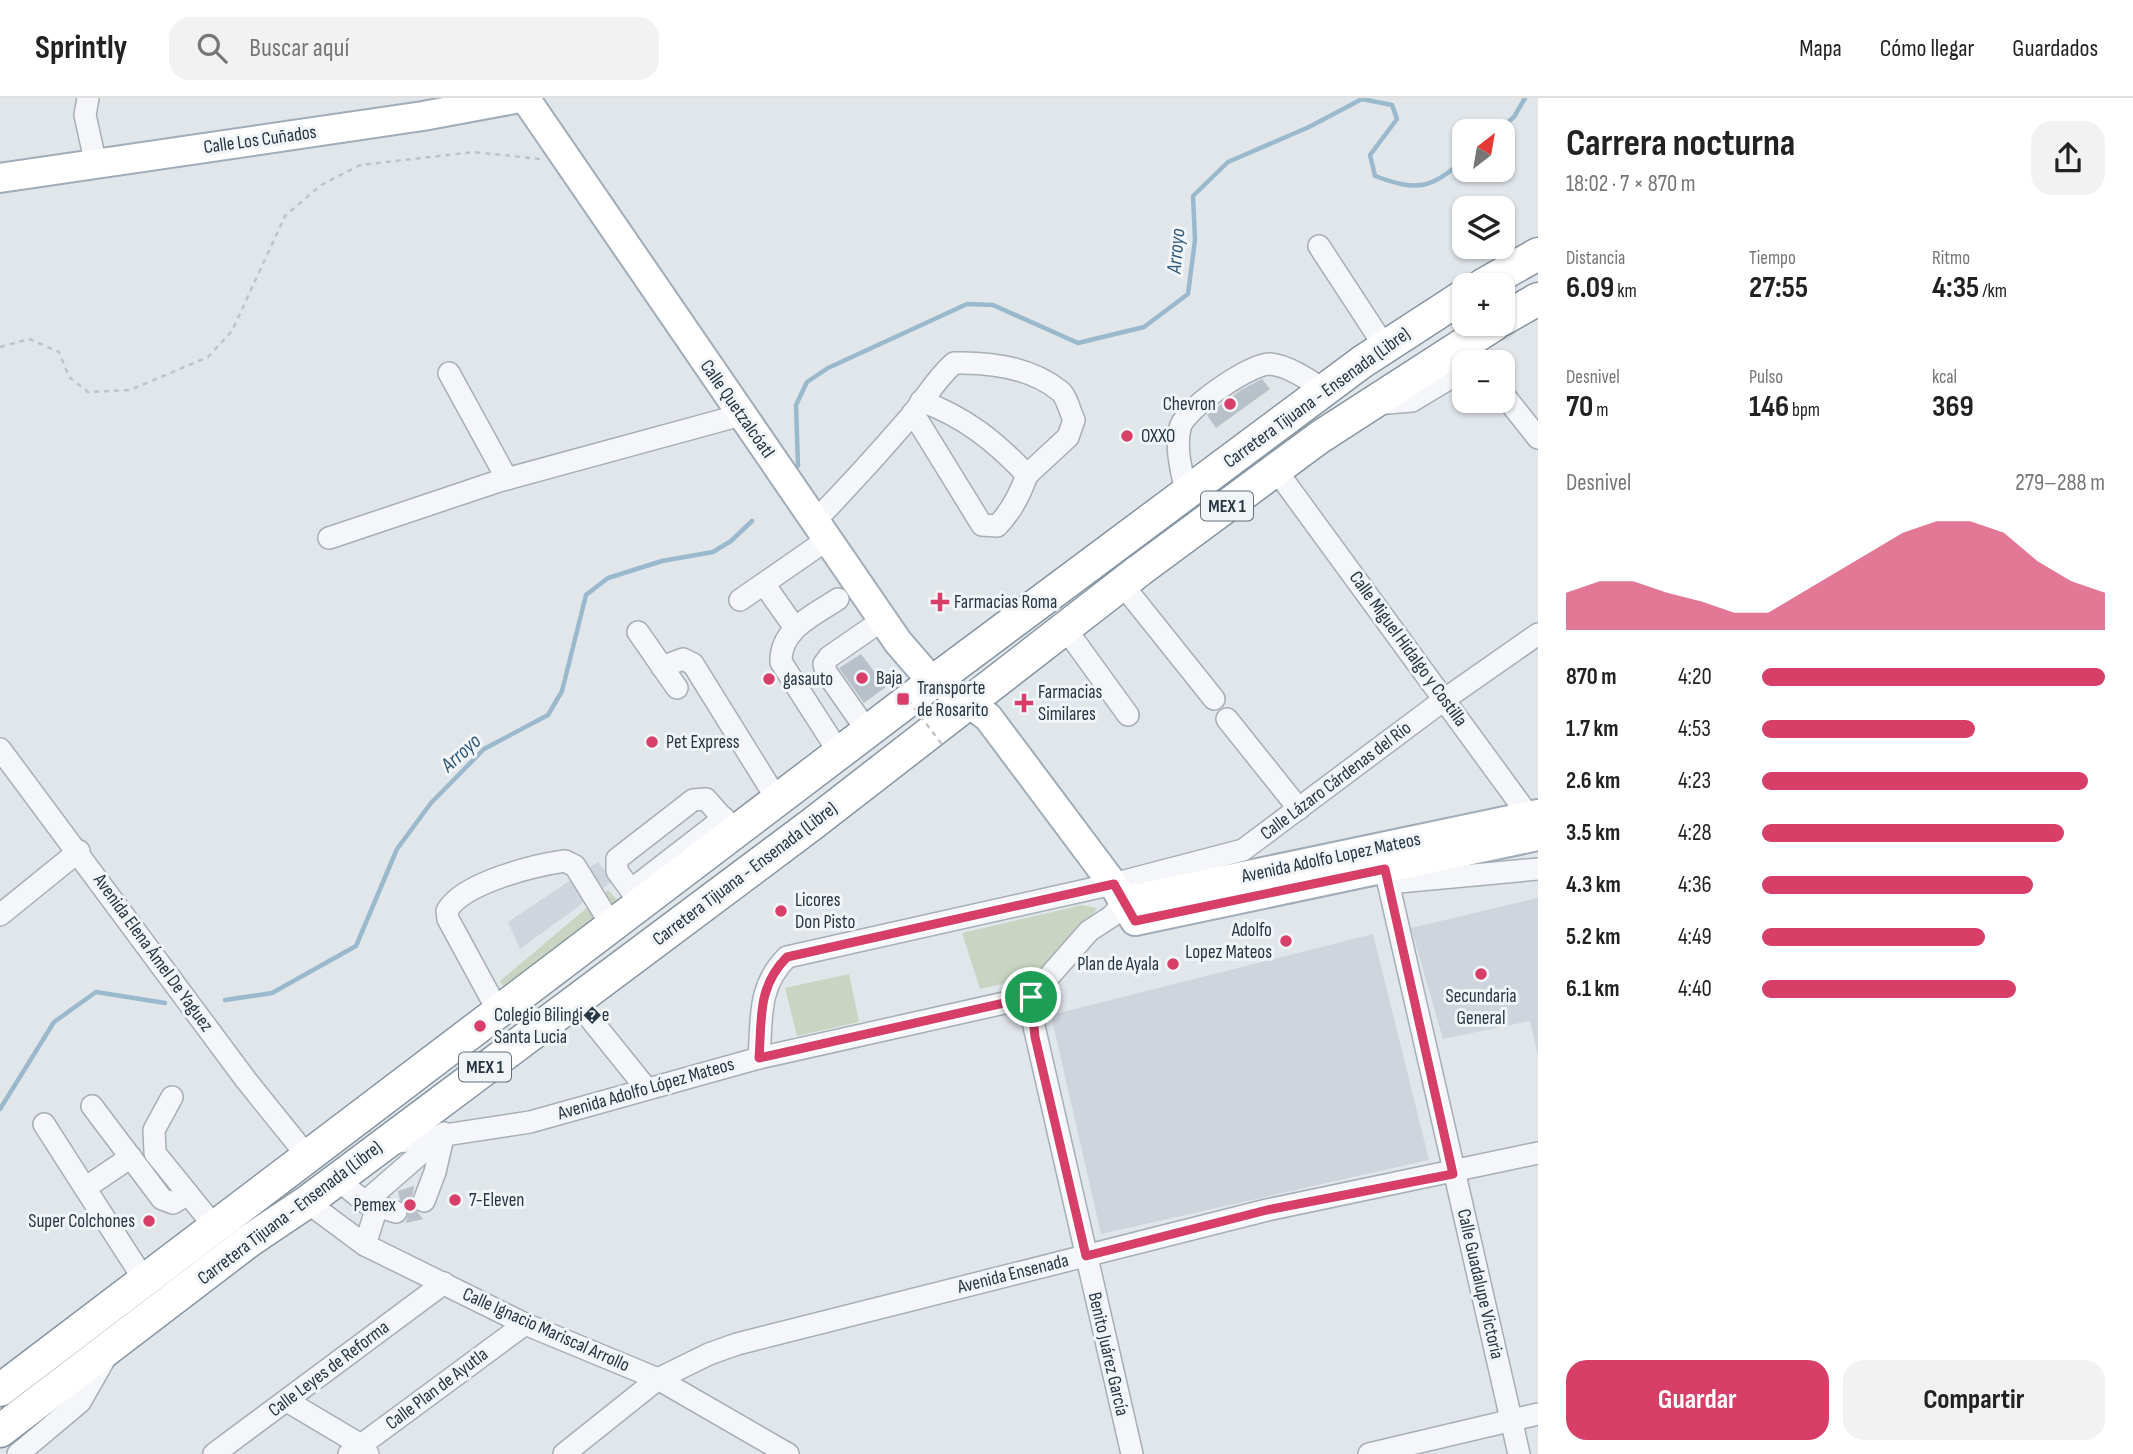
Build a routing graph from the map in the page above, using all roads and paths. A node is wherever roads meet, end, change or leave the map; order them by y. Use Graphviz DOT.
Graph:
graph roads {
  1 [pos="88,98"];
  2 [pos="447,98"];
  3 [pos="522,98"];
  4 [pos="423,116"];
  5 [pos="571,162"];
  6 [pos="96,164"];
  7 [pos="0,178"];
  8 [pos="1319,246"];
  9 [pos="1538,254"];
  10 [pos="1504,273"];
  11 [pos="1538,299"];
  12 [pos="1452,303"];
  13 [pos="1515,312"];
  14 [pos="1476,336"];
  15 [pos="0,347"];
  16 [pos="1385,347"];
  17 [pos="449,373"];
  18 [pos="1452,377"];
  19 [pos="1324,390"];
  20 [pos="1370,404"];
  21 [pos="917,407"];
  22 [pos="1515,409"];
  23 [pos="741,415"];
  24 [pos="1538,438"];
  25 [pos="1276,470"];
  26 [pos="1027,475"];
  27 [pos="507,479"];
  28 [pos="1186,493"];
  29 [pos="822,530"];
  30 [pos="329,538"];
  31 [pos="764,584"];
  32 [pos="1122,584"];
  33 [pos="838,599"];
  34 [pos="740,600"];
  35 [pos="884,619"];
  36 [pos="795,628"];
  37 [pos="1065,628"];
  38 [pos="638,632"];
  39 [pos="1538,634"];
  40 [pos="662,667"];
  41 [pos="934,681"];
  42 [pos="677,688"];
  43 [pos="902,692"];
  44 [pos="1214,699"];
  45 [pos="1445,699"];
  46 [pos="970,701"];
  47 [pos="1128,715"];
  48 [pos="1227,719"];
  49 [pos="868,732"];
  50 [pos="944,747"];
  51 [pos="0,749"];
  52 [pos="840,754"];
  53 [pos="778,801"];
  54 [pos="1299,809"];
  55 [pos="1536,824"];
  56 [pos="730,825"];
  57 [pos="79,851"];
  58 [pos="1538,869"];
  59 [pos="1387,876"];
  60 [pos="636,897"];
  61 [pos="1121,906"];
  62 [pos="0,915"];
  63 [pos="612,926"];
  64 [pos="1031,997"];
  65 [pos="576,1001"];
  66 [pos="498,1011"];
  67 [pos="759,1058"];
  68 [pos="646,1088"];
  69 [pos="172,1097"];
  70 [pos="92,1106"];
  71 [pos="44,1124"];
  72 [pos="443,1133"];
  73 [pos="383,1144"];
  74 [pos="1538,1153"];
  75 [pos="131,1157"];
  76 [pos="308,1157"];
  77 [pos="1453,1174"];
  78 [pos="337,1179"];
  79 [pos="85,1188"];
  80 [pos="188,1194"];
  81 [pos="424,1201"];
  82 [pos="307,1202"];
  83 [pos="379,1207"];
  84 [pos="214,1226"];
  85 [pos="249,1241"];
  86 [pos="365,1245"];
  87 [pos="1086,1256"];
  88 [pos="145,1281"];
  89 [pos="444,1283"];
  90 [pos="525,1324"];
  91 [pos="110,1350"];
  92 [pos="658,1379"];
  93 [pos="0,1390"];
  94 [pos="287,1401"];
  95 [pos="1538,1414"];
  96 [pos="1512,1420"];
  97 [pos="0,1431"];
  98 [pos="359,1451"];
  99 [pos="18,1454"];
  100 [pos="214,1454"];
  101 [pos="566,1454"];
  102 [pos="788,1454"];
  103 [pos="1132,1454"];
  104 [pos="1369,1454"];
  105 [pos="1519,1454"];
  1 -- 6 [label="street"];
  2 -- 4 [label="main road"];
  3 -- 4 [label="main road, Calle Los Cuñados"];
  3 -- 5 [label="main road, Calle Quetzalcóatl"];
  4 -- 6 [label="main road, Calle Los Cuñados"];
  5 -- 15 [label="path"];
  5 -- 23 [label="main road, Calle Quetzalcóatl"];
  6 -- 7 [label="main road, Calle Los Cuñados"];
  8 -- 16 [label="street"];
  9 -- 10 [label="highway"];
  11 -- 13 [label="highway"];
  12 -- 16 [label="highway, Carretera Tijuana - Ensenada (Libre) / MEX 1"];
  14 -- 20 [label="highway, Carretera Tijuana - Ensenada (Libre) / MEX 1"];
  16 -- 19 [label="highway, Carretera Tijuana - Ensenada (Libre) / MEX 1"];
  17 -- 27 [label="street"];
  18 -- 20 [label="street"];
  19 -- 28 [label="highway, Carretera Tijuana - Ensenada (Libre) / MEX 1"];
  19 -- 28 [label="street"];
  20 -- 25 [label="highway, Carretera Tijuana - Ensenada (Libre) / MEX 1"];
  21 -- 26 [label="street"];
  21 -- 26 [label="street"];
  21 -- 26 [label="street"];
  21 -- 29 [label="street"];
  22 -- 24 [label="street"];
  23 -- 27 [label="street"];
  23 -- 29 [label="main road, Calle Quetzalcóatl"];
  25 -- 32 [label="highway, Carretera Tijuana - Ensenada (Libre) / MEX 1"];
  25 -- 45 [label="street, Calle Miguel Hidalgo y Costilla"];
  27 -- 30 [label="street"];
  28 -- 41 [label="highway, Carretera Tijuana - Ensenada (Libre) / MEX 1"];
  29 -- 31 [label="street"];
  29 -- 35 [label="main road, Calle Quetzalcóatl"];
  31 -- 34 [label="street"];
  31 -- 36 [label="street"];
  32 -- 37 [label="highway, Carretera Tijuana - Ensenada (Libre) / MEX 1"];
  32 -- 44 [label="street"];
  33 -- 36 [label="street"];
  35 -- 41 [label="main road, Calle Quetzalcóatl"];
  35 -- 49 [label="street"];
  36 -- 52 [label="street"];
  37 -- 46 [label="highway, Carretera Tijuana - Ensenada (Libre) / MEX 1"];
  37 -- 47 [label="street"];
  38 -- 40 [label="street"];
  39 -- 45 [label="street, Calle Lázaro Cárdenas del Río"];
  40 -- 42 [label="street"];
  40 -- 53 [label="street"];
  41 -- 46 [label="main road, Calle Quetzalcóatl"];
  41 -- 49 [label="highway, Carretera Tijuana - Ensenada (Libre) / MEX 1"];
  43 -- 50 [label="path, bridge"];
  45 -- 54 [label="street, Calle Lázaro Cárdenas del Río"];
  45 -- 55 [label="street, Calle Miguel Hidalgo y Costilla"];
  46 -- 61 [label="main road"];
  46 -- 65 [label="highway, Carretera Tijuana - Ensenada (Libre) / MEX 1"];
  48 -- 54 [label="street"];
  49 -- 52 [label="highway, Carretera Tijuana - Ensenada (Libre) / MEX 1"];
  51 -- 57 [label="street, Avenida Elena Ámel De Yaguez"];
  52 -- 53 [label="highway, Carretera Tijuana - Ensenada (Libre) / MEX 1"];
  53 -- 56 [label="highway, Carretera Tijuana - Ensenada (Libre) / MEX 1"];
  54 -- 61 [label="street, Calle Lázaro Cárdenas del Río"];
  55 -- 59 [label="main road, Avenida Adolfo Lopez Mateos"];
  55 -- 61 [label="main road, Avenida Adolfo Lopez Mateos"];
  56 -- 60 [label="highway, Carretera Tijuana - Ensenada (Libre) / MEX 1"];
  56 -- 60 [label="street"];
  57 -- 62 [label="street"];
  57 -- 76 [label="street, Avenida Elena Ámel De Yaguez"];
  58 -- 59 [label="street"];
  59 -- 61 [label="main road, Avenida Adolfo Lopez Mateos"];
  59 -- 77 [label="street, Calle Guadalupe Victoria"];
  60 -- 63 [label="highway, Carretera Tijuana - Ensenada (Libre) / MEX 1"];
  61 -- 64 [label="street"];
  61 -- 67 [label="street"];
  63 -- 66 [label="highway, Carretera Tijuana - Ensenada (Libre) / MEX 1"];
  63 -- 66 [label="street"];
  64 -- 67 [label="street, Avenida Adolfo López Mateos"];
  64 -- 87 [label="street, Benito Juárez García"];
  65 -- 68 [label="street"];
  65 -- 73 [label="highway, Carretera Tijuana - Ensenada (Libre) / MEX 1"];
  66 -- 76 [label="highway, Carretera Tijuana - Ensenada (Libre) / MEX 1"];
  67 -- 68 [label="street, Avenida Adolfo López Mateos"];
  68 -- 72 [label="street, Avenida Adolfo López Mateos"];
  69 -- 80 [label="street"];
  70 -- 75 [label="street"];
  71 -- 79 [label="street"];
  72 -- 73 [label="street, Avenida Adolfo López Mateos"];
  72 -- 81 [label="street"];
  72 -- 83 [label="street"];
  73 -- 78 [label="highway, Carretera Tijuana - Ensenada (Libre) / MEX 1"];
  74 -- 77 [label="street, Avenida Ensenada"];
  75 -- 79 [label="street"];
  75 -- 80 [label="street"];
  76 -- 84 [label="highway, Carretera Tijuana - Ensenada (Libre) / MEX 1"];
  77 -- 87 [label="street, Avenida Ensenada"];
  77 -- 96 [label="street, Calle Guadalupe Victoria"];
  78 -- 82 [label="highway, Carretera Tijuana - Ensenada (Libre) / MEX 1"];
  78 -- 83 [label="street"];
  79 -- 88 [label="street"];
  80 -- 84 [label="street"];
  82 -- 85 [label="highway, Carretera Tijuana - Ensenada (Libre) / MEX 1"];
  82 -- 86 [label="street, Calle Ignacio Mariscal Arrollo"];
  83 -- 86 [label="street"];
  84 -- 85 [label="highway"];
  84 -- 88 [label="highway, Carretera Tijuana - Ensenada (Libre) / MEX 1"];
  85 -- 91 [label="highway, Carretera Tijuana - Ensenada (Libre) / MEX 1"];
  86 -- 89 [label="street, Calle Ignacio Mariscal Arrollo"];
  87 -- 92 [label="street, Avenida Ensenada"];
  87 -- 103 [label="street, Benito Juárez García"];
  88 -- 93 [label="highway, Carretera Tijuana - Ensenada (Libre) / MEX 1"];
  89 -- 90 [label="street, Calle Ignacio Mariscal Arrollo"];
  89 -- 94 [label="street, Calle Leyes de Reforma"];
  90 -- 92 [label="street, Calle Ignacio Mariscal Arrollo"];
  90 -- 98 [label="street, Calle Plan de Ayutla"];
  91 -- 97 [label="highway, Carretera Tijuana - Ensenada (Libre) / MEX 1"];
  91 -- 99 [label="street"];
  92 -- 101 [label="street, Avenida Ensenada"];
  92 -- 102 [label="street, Calle Ignacio Mariscal Arrollo"];
  94 -- 98 [label="street"];
  94 -- 100 [label="street, Calle Leyes de Reforma"];
  95 -- 96 [label="street"];
  96 -- 104 [label="street"];
  96 -- 105 [label="street, Calle Guadalupe Victoria"];
}
